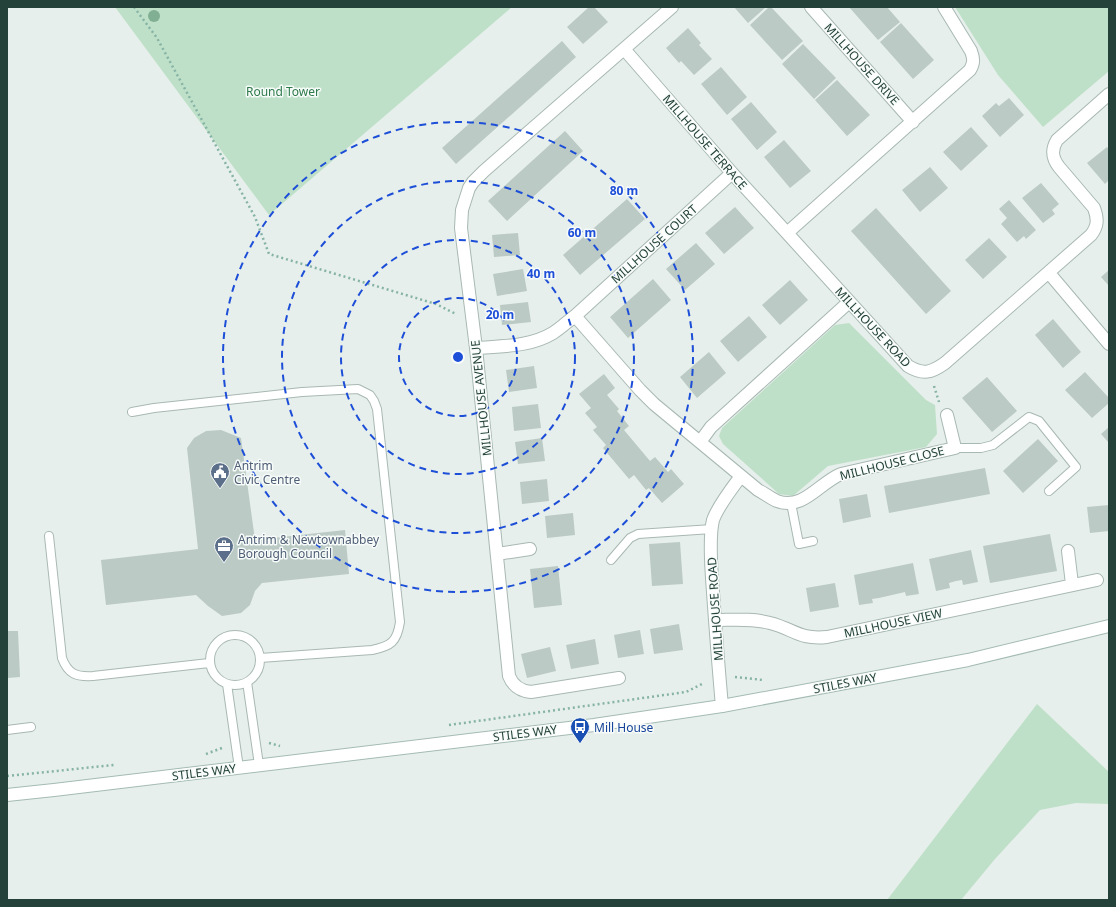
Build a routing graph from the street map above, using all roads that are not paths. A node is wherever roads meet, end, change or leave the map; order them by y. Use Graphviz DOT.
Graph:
graph roads {
  1 [pos="672,7"];
  2 [pos="811,7"];
  3 [pos="944,7"];
  4 [pos="624,50"];
  5 [pos="1109,94"];
  6 [pos="913,122"];
  7 [pos="732,173"];
  8 [pos="787,233"];
  9 [pos="1049,273"];
  10 [pos="849,302"];
  11 [pos="575,316"];
  12 [pos="1109,344"];
  13 [pos="476,348"];
  14 [pos="132,412"];
  15 [pos="947,415"];
  16 [pos="700,442"];
  17 [pos="955,448"];
  18 [pos="741,476"];
  19 [pos="1049,491"];
  20 [pos="791,504"];
  21 [pos="712,529"];
  22 [pos="49,536"];
  23 [pos="813,541"];
  24 [pos="530,549"];
  25 [pos="1068,551"];
  26 [pos="497,554"];
  27 [pos="611,560"];
  28 [pos="1097,580"];
  29 [pos="1072,584"];
  30 [pos="715,620"];
  31 [pos="1109,626"];
  32 [pos="260,658"];
  33 [pos="209,663"];
  34 [pos="619,678"];
  35 [pos="247,682"];
  36 [pos="227,684"];
  37 [pos="722,706"];
  38 [pos="31,727"];
  39 [pos="7,730"];
  40 [pos="259,765"];
  41 [pos="239,768"];
  42 [pos="7,795"];
  1 -- 4 [label="street, MILLHOUSE AVENUE"];
  2 -- 6 [label="street, MILLHOUSE DRIVE"];
  3 -- 6 [label="street"];
  4 -- 7 [label="street, MILLHOUSE TERRACE"];
  4 -- 13 [label="street, MILLHOUSE AVENUE"];
  5 -- 9 [label="street"];
  6 -- 8 [label="street"];
  7 -- 8 [label="street, MILLHOUSE TERRACE"];
  7 -- 11 [label="street, MILLHOUSE COURT"];
  8 -- 10 [label="street, MILLHOUSE ROAD"];
  9 -- 10 [label="street, MILLHOUSE ROAD"];
  9 -- 12 [label="street"];
  10 -- 16 [label="street"];
  11 -- 13 [label="street"];
  11 -- 16 [label="street"];
  13 -- 26 [label="street, MILLHOUSE AVENUE"];
  14 -- 32 [label="lane"];
  15 -- 17 [label="street, MILLHOUSE CLOSE"];
  16 -- 18 [label="street"];
  17 -- 19 [label="lane"];
  17 -- 20 [label="street, MILLHOUSE CLOSE"];
  18 -- 20 [label="street"];
  18 -- 21 [label="street, MILLHOUSE ROAD"];
  20 -- 23 [label="lane"];
  21 -- 27 [label="lane"];
  21 -- 30 [label="street, MILLHOUSE ROAD"];
  22 -- 33 [label="lane"];
  24 -- 26 [label="street"];
  25 -- 29 [label="street"];
  26 -- 34 [label="street, MILLHOUSE AVENUE"];
  28 -- 29 [label="street, MILLHOUSE VIEW"];
  29 -- 30 [label="street, MILLHOUSE VIEW"];
  30 -- 37 [label="street, MILLHOUSE ROAD"];
  31 -- 37 [label="street, STILES WAY"];
  32 -- 33 [label="lane"];
  32 -- 35 [label="lane"];
  33 -- 36 [label="lane"];
  35 -- 36 [label="lane"];
  35 -- 40 [label="lane"];
  36 -- 41 [label="lane"];
  37 -- 40 [label="street, STILES WAY"];
  38 -- 39 [label="lane"];
  40 -- 41 [label="street, STILES WAY"];
  41 -- 42 [label="street, STILES WAY"];
}
